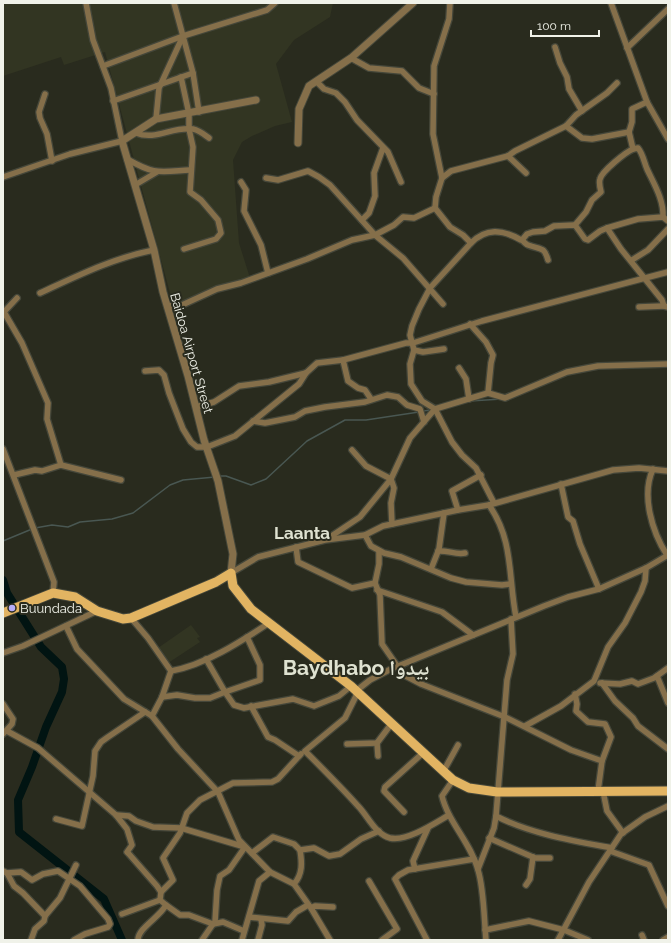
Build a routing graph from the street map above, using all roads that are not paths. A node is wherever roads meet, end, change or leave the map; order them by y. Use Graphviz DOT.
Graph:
graph roads {
  1 [pos="86,3"];
  2 [pos="174,3"];
  3 [pos="275,3"];
  4 [pos="414,3"];
  5 [pos="450,3"];
  6 [pos="611,3"];
  7 [pos="668,9"];
  8 [pos="183,36"];
  9 [pos="555,47"];
  10 [pos="627,48"];
  11 [pos="351,58"];
  12 [pos="102,66"];
  13 [pos="193,73"];
  14 [pos="182,77"];
  15 [pos="317,82"];
  16 [pos="617,83"];
  17 [pos="161,84"];
  18 [pos="45,94"];
  19 [pos="434,94"];
  20 [pos="256,100"];
  21 [pos="113,101"];
  22 [pos="647,102"];
  23 [pos="582,111"];
  24 [pos="199,112"];
  25 [pos="189,114"];
  26 [pos="156,119"];
  27 [pos="566,126"];
  28 [pos="189,129"];
  29 [pos="629,132"];
  30 [pos="136,133"];
  31 [pos="210,138"];
  32 [pos="668,139"];
  33 [pos="122,141"];
  34 [pos="298,142"];
  35 [pos="383,148"];
  36 [pos="633,149"];
  37 [pos="508,156"];
  38 [pos="127,159"];
  39 [pos="52,161"];
  40 [pos="190,170"];
  41 [pos="156,172"];
  42 [pos="526,173"];
  43 [pos="3,177"];
  44 [pos="266,178"];
  45 [pos="442,178"];
  46 [pos="241,182"];
  47 [pos="401,182"];
  48 [pos="135,185"];
  49 [pos="435,208"];
  50 [pos="665,219"];
  51 [pos="362,220"];
  52 [pos="575,225"];
  53 [pos="607,228"];
  54 [pos="668,229"];
  55 [pos="375,235"];
  56 [pos="522,240"];
  57 [pos="471,243"];
  58 [pos="184,249"];
  59 [pos="154,250"];
  60 [pos="548,260"];
  61 [pos="632,260"];
  62 [pos="668,272"];
  63 [pos="268,273"];
  64 [pos="645,278"];
  65 [pos="430,288"];
  66 [pos="40,294"];
  67 [pos="17,298"];
  68 [pos="443,304"];
  69 [pos="167,306"];
  70 [pos="176,306"];
  71 [pos="666,306"];
  72 [pos="639,307"];
  73 [pos="4,312"];
  74 [pos="171,323"];
  75 [pos="470,324"];
  76 [pos="413,343"];
  77 [pos="444,349"];
  78 [pos="414,350"];
  79 [pos="344,360"];
  80 [pos="668,364"];
  81 [pos="459,368"];
  82 [pos="145,371"];
  83 [pos="306,373"];
  84 [pos="488,393"];
  85 [pos="372,399"];
  86 [pos="468,399"];
  87 [pos="422,401"];
  88 [pos="196,407"];
  89 [pos="420,409"];
  90 [pos="435,409"];
  91 [pos="253,421"];
  92 [pos="424,422"];
  93 [pos="207,447"];
  94 [pos="3,449"];
  95 [pos="352,450"];
  96 [pos="61,465"];
  97 [pos="653,469"];
  98 [pos="668,471"];
  99 [pos="14,475"];
  100 [pos="481,476"];
  101 [pos="391,479"];
  102 [pos="121,480"];
  103 [pos="561,484"];
  104 [pos="492,504"];
  105 [pos="458,510"];
  106 [pos="444,513"];
  107 [pos="392,524"];
  108 [pos="365,535"];
  109 [pos="325,540"];
  110 [pos="296,547"];
  111 [pos="379,550"];
  112 [pos="438,551"];
  113 [pos="465,553"];
  114 [pos="668,555"];
  115 [pos="646,568"];
  116 [pos="431,569"];
  117 [pos="231,573"];
  118 [pos="375,583"];
  119 [pos="510,584"];
  120 [pos="599,589"];
  121 [pos="378,590"];
  122 [pos="53,593"];
  123 [pos="97,611"];
  124 [pos="6,612"];
  125 [pos="131,618"];
  126 [pos="513,618"];
  127 [pos="268,623"];
  128 [pos="66,626"];
  129 [pos="473,635"];
  130 [pos="247,637"];
  131 [pos="3,653"];
  132 [pos="206,659"];
  133 [pos="399,666"];
  134 [pos="668,668"];
  135 [pos="171,671"];
  136 [pos="656,676"];
  137 [pos="594,682"];
  138 [pos="602,683"];
  139 [pos="353,689"];
  140 [pos="225,692"];
  141 [pos="575,694"];
  142 [pos="162,697"];
  143 [pos="668,703"];
  144 [pos="3,704"];
  145 [pos="251,706"];
  146 [pos="145,712"];
  147 [pos="152,716"];
  148 [pos="505,717"];
  149 [pos="392,724"];
  150 [pos="524,726"];
  151 [pos="5,732"];
  152 [pos="377,743"];
  153 [pos="347,744"];
  154 [pos="458,745"];
  155 [pos="668,749"];
  156 [pos="305,751"];
  157 [pos="424,752"];
  158 [pos="298,756"];
  159 [pos="378,756"];
  160 [pos="602,761"];
  161 [pos="443,772"];
  162 [pos="453,780"];
  163 [pos="600,791"];
  164 [pos="668,791"];
  165 [pos="218,792"];
  166 [pos="497,792"];
  167 [pos="90,794"];
  168 [pos="668,806"];
  169 [pos="404,812"];
  170 [pos="116,815"];
  171 [pos="449,816"];
  172 [pos="496,816"];
  173 [pos="56,819"];
  174 [pos="182,828"];
  175 [pos="428,828"];
  176 [pos="379,831"];
  177 [pos="623,832"];
  178 [pos="489,838"];
  179 [pos="245,847"];
  180 [pos="300,850"];
  181 [pos="611,850"];
  182 [pos="252,853"];
  183 [pos="533,857"];
  184 [pos="550,858"];
  185 [pos="474,859"];
  186 [pos="76,865"];
  187 [pos="415,869"];
  188 [pos="478,869"];
  189 [pos="5,872"];
  190 [pos="270,872"];
  191 [pos="69,879"];
  192 [pos="369,882"];
  193 [pos="294,884"];
  194 [pos="526,885"];
  195 [pos="161,892"];
  196 [pos="160,900"];
  197 [pos="166,905"];
  198 [pos="668,906"];
  199 [pos="310,907"];
  200 [pos="333,907"];
  201 [pos="122,914"];
  202 [pos="45,916"];
  203 [pos="249,917"];
  204 [pos="260,919"];
  205 [pos="214,923"];
  206 [pos="244,930"];
  207 [pos="485,930"];
  208 [pos="564,930"];
  209 [pos="668,937"];
  210 [pos="31,940"];
  211 [pos="74,940"];
  212 [pos="138,940"];
  213 [pos="202,940"];
  214 [pos="242,940"];
  215 [pos="258,940"];
  216 [pos="330,940"];
  217 [pos="382,940"];
  218 [pos="427,940"];
  219 [pos="486,940"];
  220 [pos="558,940"];
  221 [pos="588,940"];
  222 [pos="663,940"];
  1 -- 12 [label="street"];
  2 -- 8 [label="street"];
  3 -- 8 [label="street"];
  4 -- 11 [label="street"];
  5 -- 19 [label="street"];
  6 -- 10 [label="street"];
  7 -- 10 [label="street"];
  8 -- 12 [label="street"];
  8 -- 13 [label="street"];
  8 -- 17 [label="street"];
  9 -- 23 [label="street"];
  10 -- 22 [label="street"];
  11 -- 15 [label="street"];
  11 -- 19 [label="street"];
  12 -- 21 [label="street"];
  13 -- 14 [label="street"];
  13 -- 24 [label="street"];
  14 -- 17 [label="street"];
  14 -- 25 [label="street"];
  15 -- 34 [label="street"];
  15 -- 35 [label="street"];
  16 -- 23 [label="street"];
  17 -- 21 [label="street"];
  17 -- 26 [label="street"];
  18 -- 39 [label="street"];
  19 -- 45 [label="street"];
  20 -- 24 [label="street"];
  21 -- 33 [label="street"];
  22 -- 29 [label="street"];
  22 -- 32 [label="street"];
  23 -- 27 [label="street"];
  24 -- 25 [label="street"];
  25 -- 26 [label="street"];
  25 -- 28 [label="street"];
  26 -- 30 [label="street"];
  27 -- 29 [label="street"];
  27 -- 37 [label="street"];
  28 -- 30 [label="street"];
  28 -- 31 [label="street"];
  28 -- 40 [label="street"];
  29 -- 36 [label="street"];
  30 -- 33 [label="street"];
  33 -- 38 [label="street, Baidoa Airport Street"];
  33 -- 39 [label="street"];
  35 -- 47 [label="street"];
  35 -- 51 [label="street"];
  36 -- 50 [label="street"];
  36 -- 52 [label="street"];
  37 -- 42 [label="street"];
  37 -- 45 [label="street"];
  38 -- 41 [label="street"];
  38 -- 48 [label="street, Baidoa Airport Street"];
  39 -- 43 [label="street"];
  40 -- 41 [label="street"];
  40 -- 58 [label="street"];
  41 -- 48 [label="street"];
  44 -- 51 [label="street"];
  45 -- 49 [label="street"];
  46 -- 63 [label="street"];
  48 -- 59 [label="street, Baidoa Airport Street"];
  49 -- 55 [label="street"];
  49 -- 57 [label="street"];
  50 -- 53 [label="street"];
  51 -- 55 [label="street"];
  52 -- 53 [label="street"];
  52 -- 56 [label="street"];
  53 -- 61 [label="street"];
  54 -- 61 [label="street"];
  55 -- 63 [label="street"];
  55 -- 65 [label="street"];
  56 -- 57 [label="street"];
  56 -- 60 [label="street"];
  57 -- 65 [label="street"];
  59 -- 66 [label="street"];
  59 -- 69 [label="street, Baidoa Airport Street"];
  61 -- 64 [label="street"];
  62 -- 64 [label="street"];
  63 -- 70 [label="street"];
  64 -- 71 [label="street"];
  64 -- 75 [label="street"];
  65 -- 68 [label="street"];
  65 -- 76 [label="street"];
  67 -- 73 [label="street"];
  69 -- 70 [label="street"];
  69 -- 74 [label="street, Baidoa Airport Street"];
  70 -- 74 [label="street"];
  71 -- 72 [label="street"];
  73 -- 96 [label="street"];
  74 -- 88 [label="street, Baidoa Airport Street"];
  75 -- 76 [label="street"];
  75 -- 84 [label="street"];
  76 -- 78 [label="street"];
  76 -- 79 [label="street"];
  77 -- 78 [label="street"];
  78 -- 87 [label="street"];
  79 -- 83 [label="street"];
  79 -- 85 [label="street"];
  80 -- 84 [label="street"];
  81 -- 86 [label="street"];
  82 -- 93 [label="street"];
  83 -- 88 [label="street"];
  83 -- 91 [label="street"];
  84 -- 86 [label="street"];
  85 -- 89 [label="street"];
  85 -- 91 [label="street"];
  86 -- 90 [label="street"];
  87 -- 89 [label="street"];
  87 -- 90 [label="street"];
  88 -- 93 [label="street, Baidoa Airport Street"];
  89 -- 92 [label="street"];
  90 -- 92 [label="street"];
  90 -- 100 [label="street"];
  91 -- 93 [label="street"];
  92 -- 101 [label="street"];
  93 -- 117 [label="street, Baidoa Airport Street"];
  94 -- 99 [label="street"];
  95 -- 101 [label="street"];
  96 -- 99 [label="street"];
  96 -- 102 [label="street"];
  97 -- 98 [label="street"];
  97 -- 103 [label="street"];
  97 -- 114 [label="street"];
  99 -- 122 [label="street"];
  100 -- 104 [label="street"];
  100 -- 105 [label="street"];
  101 -- 107 [label="street"];
  101 -- 109 [label="street"];
  103 -- 104 [label="street"];
  103 -- 120 [label="street"];
  104 -- 105 [label="street"];
  104 -- 119 [label="street"];
  105 -- 106 [label="street"];
  106 -- 107 [label="street"];
  106 -- 112 [label="street"];
  107 -- 108 [label="street"];
  108 -- 109 [label="street"];
  108 -- 111 [label="street"];
  109 -- 110 [label="street"];
  110 -- 117 [label="street"];
  110 -- 118 [label="street"];
  111 -- 116 [label="street"];
  111 -- 118 [label="street"];
  112 -- 113 [label="street"];
  112 -- 116 [label="street"];
  114 -- 115 [label="street"];
  115 -- 120 [label="street"];
  115 -- 137 [label="street"];
  116 -- 119 [label="street"];
  117 -- 125 [label="main road"];
  117 -- 127 [label="main road"];
  118 -- 121 [label="street"];
  119 -- 126 [label="street"];
  120 -- 126 [label="street"];
  121 -- 129 [label="street"];
  121 -- 133 [label="street"];
  122 -- 123 [label="main road"];
  122 -- 124 [label="main road"];
  123 -- 125 [label="main road"];
  123 -- 128 [label="street"];
  125 -- 135 [label="street"];
  126 -- 129 [label="street"];
  126 -- 148 [label="street"];
  127 -- 130 [label="street"];
  127 -- 139 [label="main road"];
  128 -- 131 [label="street"];
  128 -- 146 [label="street"];
  129 -- 133 [label="street"];
  130 -- 132 [label="street"];
  130 -- 140 [label="street"];
  132 -- 135 [label="street"];
  132 -- 140 [label="street"];
  133 -- 139 [label="street"];
  133 -- 148 [label="street"];
  134 -- 136 [label="street"];
  135 -- 142 [label="street"];
  136 -- 138 [label="street"];
  136 -- 143 [label="street"];
  137 -- 138 [label="street"];
  137 -- 141 [label="street"];
  138 -- 155 [label="street"];
  139 -- 145 [label="street"];
  139 -- 149 [label="main road"];
  139 -- 156 [label="street"];
  140 -- 142 [label="street"];
  140 -- 145 [label="street"];
  141 -- 150 [label="street"];
  141 -- 160 [label="street"];
  142 -- 147 [label="street"];
  144 -- 151 [label="street"];
  145 -- 158 [label="street"];
  146 -- 147 [label="street"];
  146 -- 167 [label="street"];
  147 -- 165 [label="street"];
  148 -- 150 [label="street"];
  148 -- 166 [label="street"];
  149 -- 152 [label="street"];
  149 -- 157 [label="main road"];
  150 -- 160 [label="street"];
  151 -- 167 [label="street"];
  152 -- 153 [label="street"];
  152 -- 159 [label="street"];
  154 -- 161 [label="street"];
  156 -- 158 [label="street"];
  156 -- 176 [label="street"];
  157 -- 161 [label="main road"];
  157 -- 169 [label="street"];
  158 -- 165 [label="street"];
  160 -- 163 [label="street"];
  161 -- 162 [label="main road"];
  162 -- 166 [label="main road"];
  162 -- 171 [label="street"];
  163 -- 164 [label="main road"];
  163 -- 166 [label="main road"];
  163 -- 177 [label="street"];
  165 -- 174 [label="street"];
  165 -- 179 [label="street"];
  166 -- 172 [label="street"];
  167 -- 170 [label="street"];
  167 -- 173 [label="street"];
  168 -- 177 [label="street"];
  170 -- 174 [label="street"];
  170 -- 195 [label="street"];
  171 -- 175 [label="street"];
  171 -- 185 [label="street"];
  172 -- 178 [label="street"];
  172 -- 181 [label="street"];
  174 -- 179 [label="street"];
  174 -- 195 [label="street"];
  175 -- 176 [label="street"];
  175 -- 187 [label="street"];
  176 -- 180 [label="street"];
  177 -- 181 [label="street"];
  178 -- 183 [label="street"];
  178 -- 188 [label="street"];
  179 -- 182 [label="street"];
  179 -- 205 [label="street"];
  180 -- 182 [label="street"];
  180 -- 193 [label="street"];
  181 -- 198 [label="street"];
  181 -- 208 [label="street"];
  182 -- 190 [label="street"];
  183 -- 184 [label="street"];
  183 -- 194 [label="street"];
  185 -- 187 [label="street"];
  185 -- 188 [label="street"];
  186 -- 191 [label="street"];
  187 -- 218 [label="street"];
  188 -- 207 [label="street"];
  189 -- 191 [label="street"];
  189 -- 202 [label="street"];
  190 -- 193 [label="street"];
  190 -- 203 [label="street"];
  191 -- 202 [label="street"];
  191 -- 211 [label="street"];
  192 -- 217 [label="street"];
  193 -- 199 [label="street"];
  195 -- 196 [label="street"];
  196 -- 197 [label="street"];
  196 -- 201 [label="street"];
  197 -- 205 [label="street"];
  197 -- 212 [label="street"];
  199 -- 200 [label="street"];
  199 -- 204 [label="street"];
  199 -- 216 [label="street"];
  202 -- 210 [label="street"];
  203 -- 204 [label="street"];
  203 -- 206 [label="street"];
  204 -- 215 [label="street"];
  205 -- 206 [label="street"];
  205 -- 213 [label="street"];
  206 -- 214 [label="street"];
  207 -- 208 [label="street"];
  207 -- 219 [label="street"];
  208 -- 220 [label="street"];
  208 -- 221 [label="street"];
  209 -- 222 [label="street"];
}
